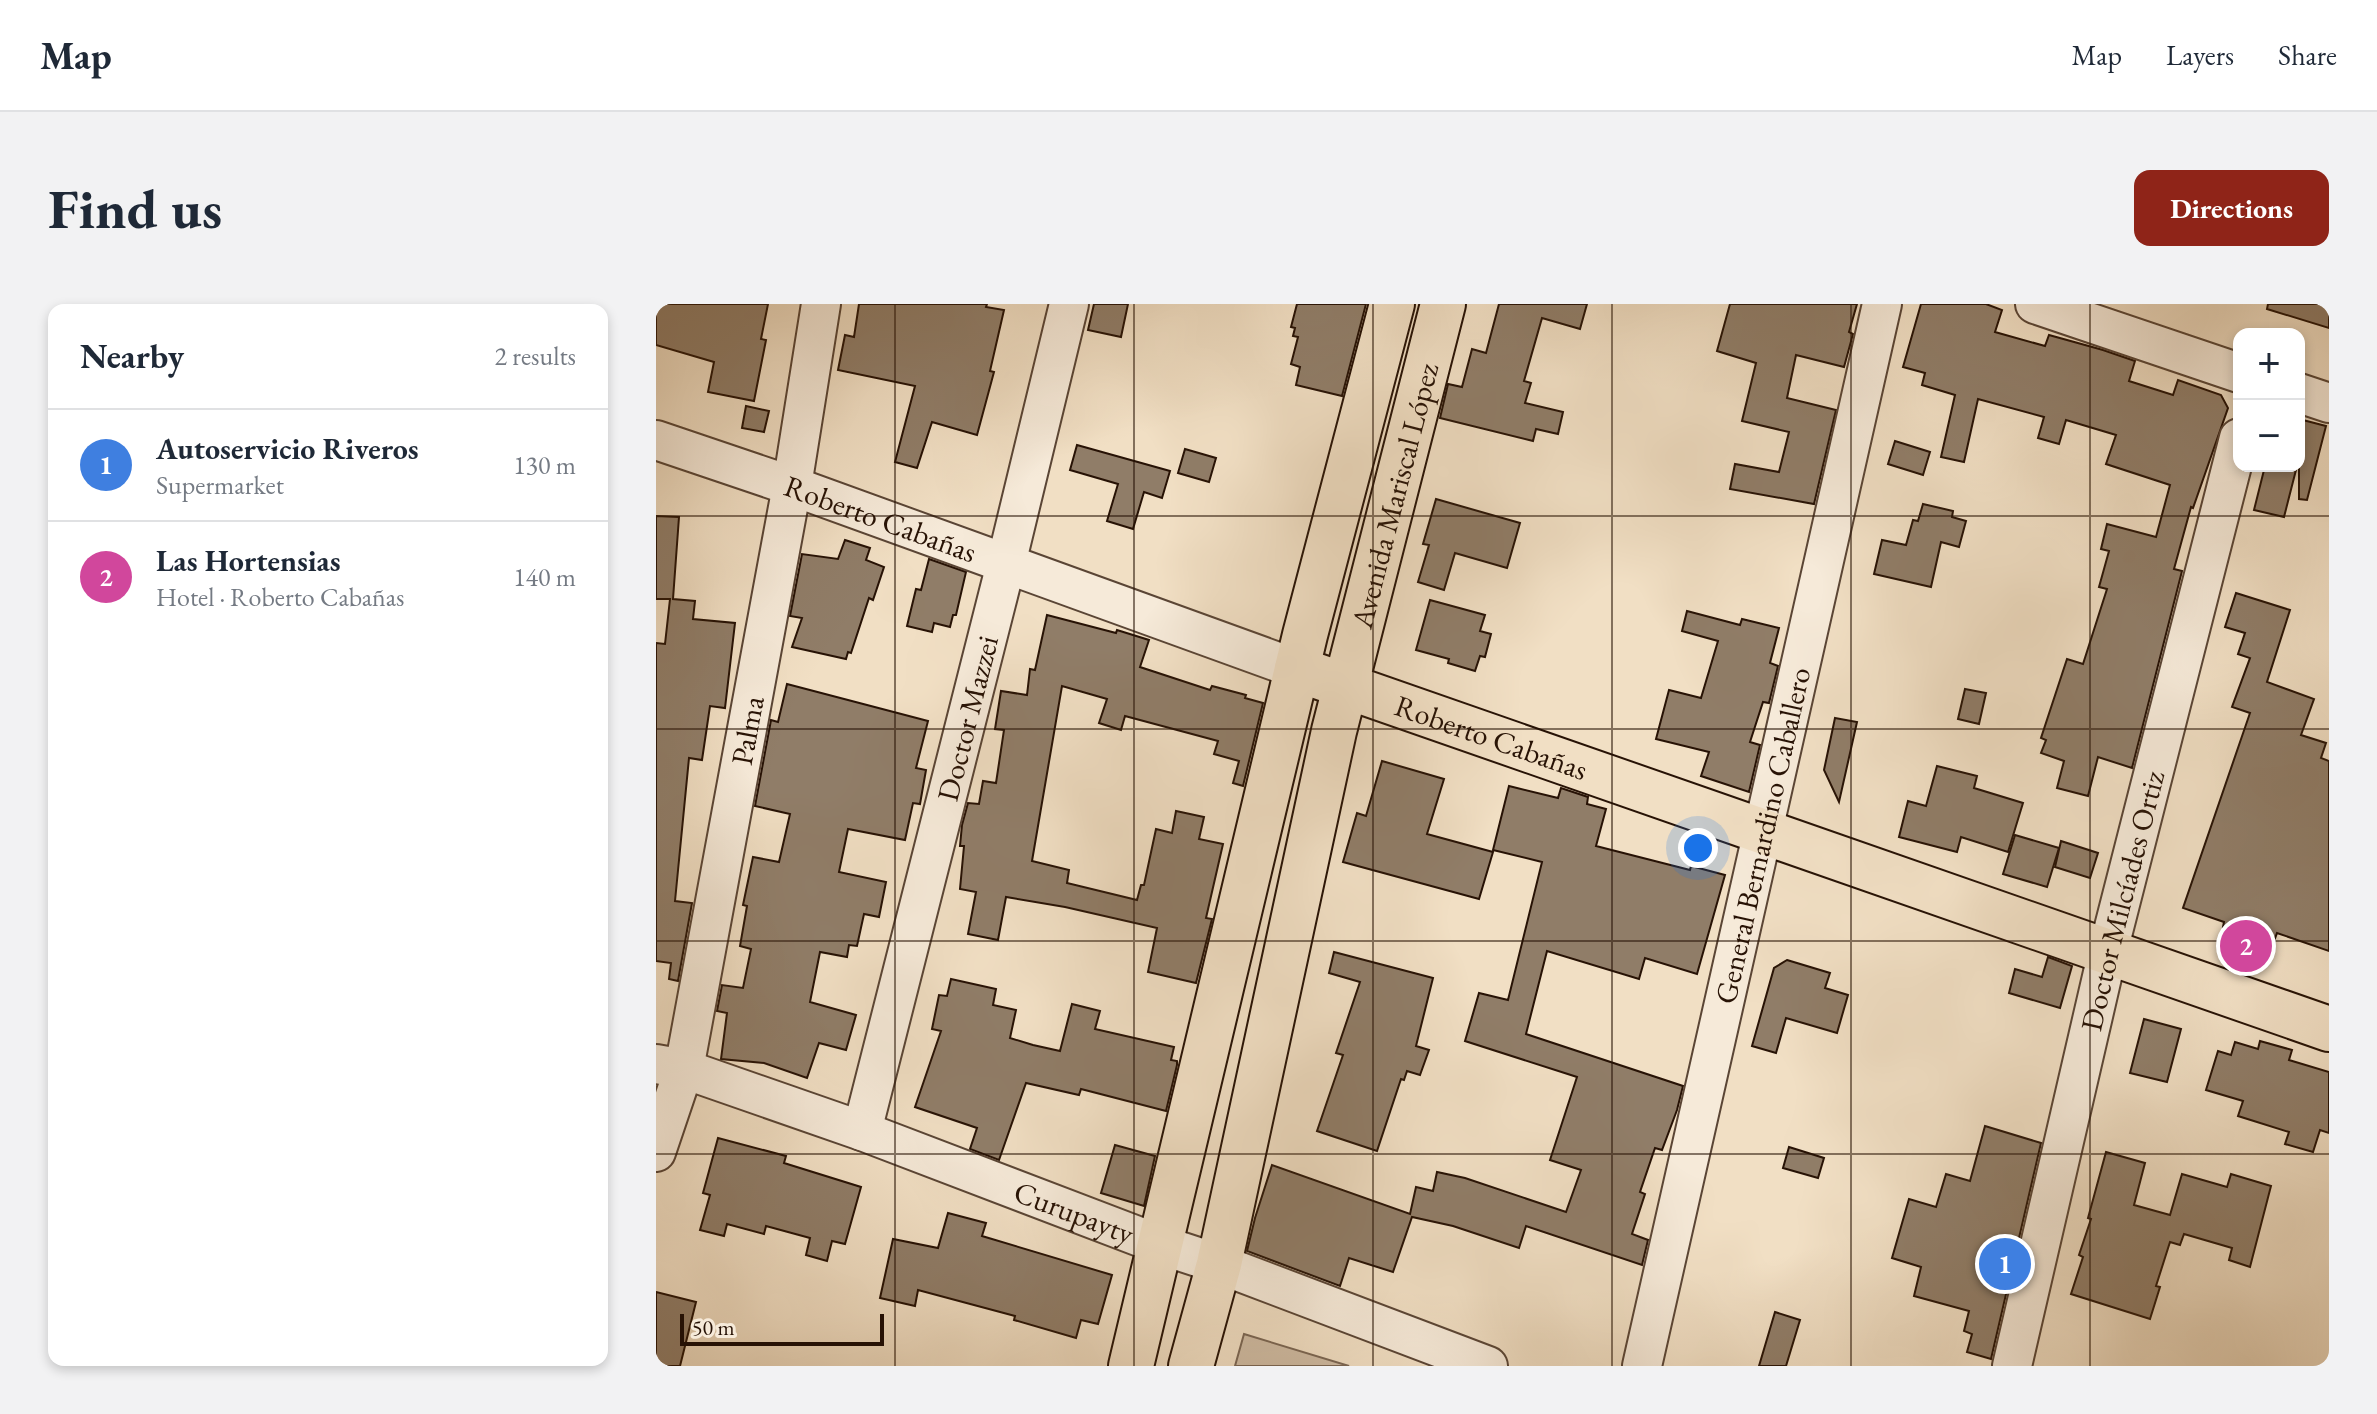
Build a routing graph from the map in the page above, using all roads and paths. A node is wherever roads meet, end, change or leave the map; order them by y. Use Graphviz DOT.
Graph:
graph roads {
  1 [pos="821,304"];
  2 [pos="1069,304"];
  3 [pos="1392,304"];
  4 [pos="1443,304"];
  5 [pos="1882,304"];
  6 [pos="2035,304"];
  7 [pos="2233,371"];
  8 [pos="2305,395"];
  9 [pos="2329,403"];
  10 [pos="656,440"];
  11 [pos="2233,461"];
  12 [pos="792,486"];
  13 [pos="1006,564"];
  14 [pos="1297,669"];
  15 [pos="1346,686"];
  16 [pos="1763,831"];
  17 [pos="2108,951"];
  18 [pos="2329,1029"];
  19 [pos="670,1067"];
  20 [pos="862,1131"];
  21 [pos="656,1152"];
  22 [pos="1161,1245"];
  23 [pos="1219,1264"];
  24 [pos="1131,1366"];
  25 [pos="1191,1366"];
  26 [pos="1488,1366"];
  27 [pos="1642,1366"];
  28 [pos="2012,1366"];
  1 -- 12 [label="street, Palma"];
  2 -- 13 [label="street, Doctor Mazzei"];
  3 -- 14 [label="main road, Avenida Mariscal López"];
  4 -- 15 [label="main road, Avenida Mariscal López"];
  5 -- 16 [label="street, General Bernardino Caballero"];
  6 -- 7 [label="street"];
  8 -- 9 [label="street"];
  10 -- 12 [label="street, Roberto Cabañas"];
  11 -- 17 [label="street, Doctor Milcíades Ortiz"];
  12 -- 13 [label="street, Roberto Cabañas"];
  12 -- 19 [label="street, Palma"];
  13 -- 14 [label="street, Roberto Cabañas"];
  13 -- 20 [label="street, Doctor Mazzei"];
  14 -- 15 [label="main road, Roberto Cabañas"];
  14 -- 22 [label="main road, Avenida Mariscal López"];
  15 -- 16 [label="main road, Roberto Cabañas"];
  15 -- 23 [label="main road, Avenida Mariscal López"];
  16 -- 17 [label="main road, Roberto Cabañas"];
  16 -- 27 [label="street, General Bernardino Caballero"];
  17 -- 18 [label="main road, Roberto Cabañas"];
  17 -- 28 [label="street, Doctor Milcíades Ortiz"];
  19 -- 20 [label="street, Curupayty"];
  19 -- 21 [label="street, Palma"];
  20 -- 22 [label="street, Curupayty"];
  22 -- 23 [label="street, Curupayty"];
  22 -- 24 [label="main road, Avenida Mariscal López"];
  23 -- 25 [label="main road, Avenida Mariscal López"];
  23 -- 26 [label="street, Curupayty"];
}
